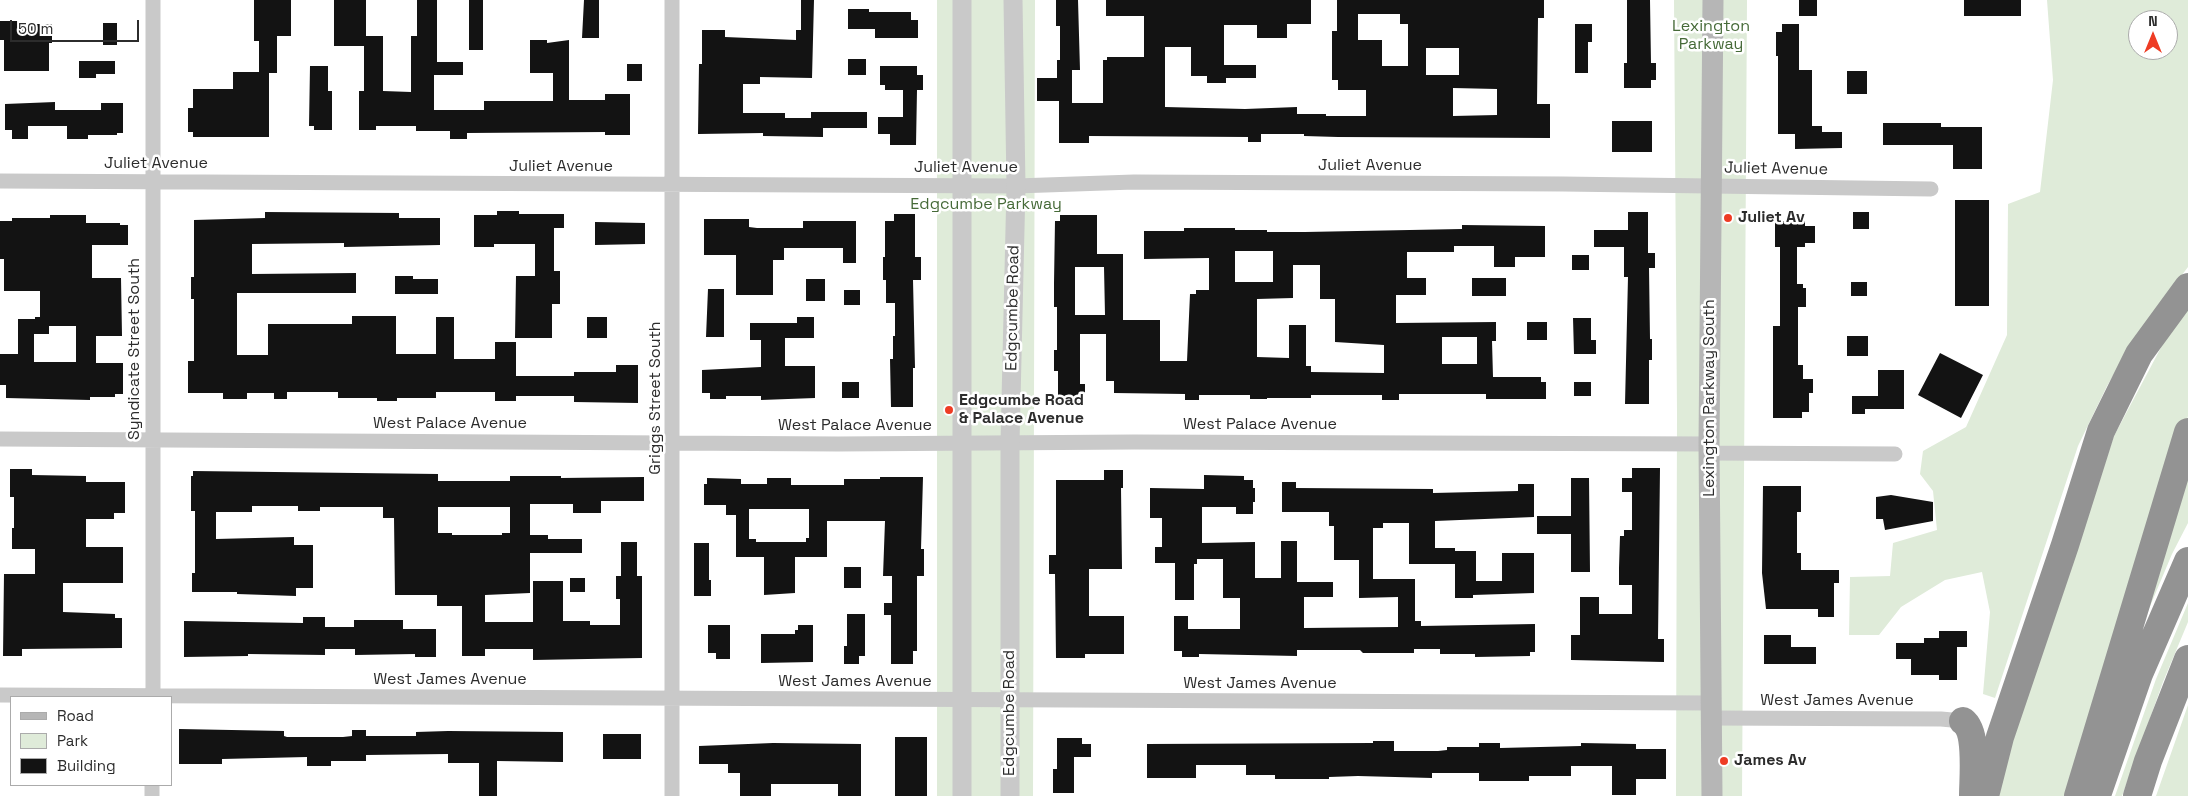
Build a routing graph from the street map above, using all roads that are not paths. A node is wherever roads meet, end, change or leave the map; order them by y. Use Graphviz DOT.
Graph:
graph roads {
  1 [pos="153,0"];
  2 [pos="672,0"];
  3 [pos="962,0"];
  4 [pos="1013,0"];
  5 [pos="1713,0"];
  6 [pos="0,181"];
  7 [pos="153,182"];
  8 [pos="673,185"];
  9 [pos="961,186"];
  10 [pos="1016,186"];
  11 [pos="1711,186"];
  12 [pos="1931,189"];
  13 [pos="2188,287"];
  14 [pos="2188,432"];
  15 [pos="0,439"];
  16 [pos="153,440"];
  17 [pos="673,443"];
  18 [pos="963,443"];
  19 [pos="1010,443"];
  20 [pos="1709,449"];
  21 [pos="1895,454"];
  22 [pos="2188,561"];
  23 [pos="2188,659"];
  24 [pos="0,695"];
  25 [pos="76,696"];
  26 [pos="153,696"];
  27 [pos="172,697"];
  28 [pos="672,698"];
  29 [pos="962,700"];
  30 [pos="1010,700"];
  31 [pos="1711,711"];
  32 [pos="1952,720"];
  33 [pos="672,796"];
  34 [pos="962,796"];
  35 [pos="1010,796"];
  36 [pos="1712,796"];
  37 [pos="1974,796"];
  38 [pos="1985,796"];
  39 [pos="2078,796"];
  40 [pos="2097,796"];
  41 [pos="2137,796"];
  1 -- 7 [label="street, Syndicate Street South"];
  2 -- 8 [label="street, Griggs Street South"];
  3 -- 9 [label="street"];
  4 -- 10 [label="street, Edgcumbe Road"];
  5 -- 11 [label="main road, Lexington Parkway South"];
  6 -- 7 [label="street, Juliet Avenue"];
  7 -- 8 [label="street, Juliet Avenue"];
  7 -- 16 [label="street, Syndicate Street South"];
  8 -- 9 [label="street, Juliet Avenue"];
  8 -- 17 [label="street, Griggs Street South"];
  9 -- 10 [label="street, Juliet Avenue"];
  9 -- 18 [label="street"];
  10 -- 11 [label="street, Juliet Avenue"];
  10 -- 19 [label="street, Edgcumbe Road"];
  11 -- 12 [label="street, Juliet Avenue"];
  11 -- 20 [label="main road, Lexington Parkway South"];
  13 -- 38 [label="highway"];
  14 -- 39 [label="highway"];
  15 -- 16 [label="street, West Palace Avenue"];
  16 -- 17 [label="street, West Palace Avenue"];
  16 -- 26 [label="street, Syndicate Street South"];
  17 -- 18 [label="street, West Palace Avenue"];
  17 -- 28 [label="street, Griggs Street South"];
  18 -- 19 [label="street, West Palace Avenue"];
  18 -- 29 [label="street"];
  19 -- 20 [label="street, West Palace Avenue"];
  19 -- 30 [label="street, Edgcumbe Road"];
  20 -- 21 [label="street, West Palace Avenue"];
  20 -- 31 [label="main road, Lexington Parkway South"];
  22 -- 40 [label="highway"];
  23 -- 41 [label="highway"];
  24 -- 25 [label="street, West James Avenue"];
  27 -- 28 [label="street, West James Avenue"];
  28 -- 29 [label="street, West James Avenue"];
  28 -- 33 [label="street, Griggs Street South"];
  29 -- 30 [label="street, West James Avenue"];
  29 -- 34 [label="street"];
  30 -- 31 [label="street, West James Avenue"];
  30 -- 35 [label="street, Edgcumbe Road"];
  31 -- 32 [label="street, West James Avenue"];
  31 -- 36 [label="main road, Lexington Parkway South"];
  32 -- 37 [label="highway"];
}
